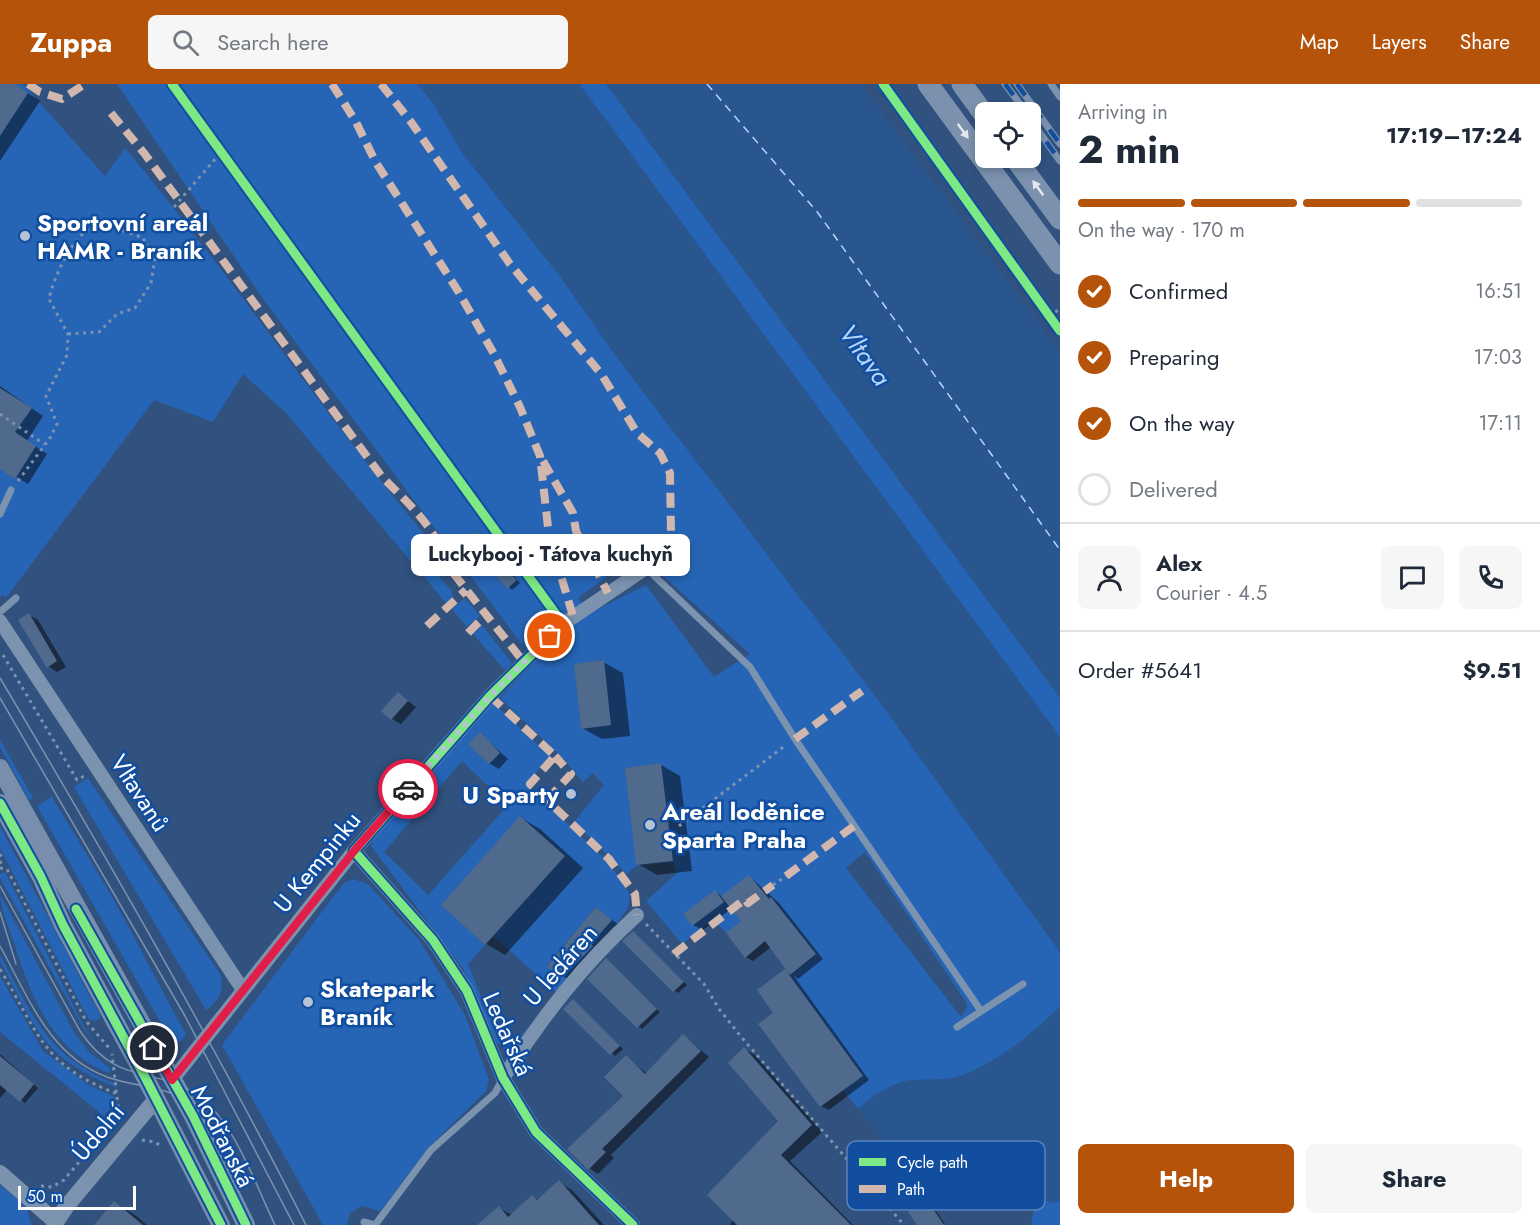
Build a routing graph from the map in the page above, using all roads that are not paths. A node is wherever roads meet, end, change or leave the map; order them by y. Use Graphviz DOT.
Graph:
graph roads {
  1 [pos="928,84"];
  2 [pos="962,84"];
  3 [pos="1051,84"];
  4 [pos="1060,97"];
  5 [pos="975,102"];
  6 [pos="1022,168"];
  7 [pos="1060,219"];
  8 [pos="1060,264"];
  9 [pos="11,490"];
  10 [pos="0,514"];
  11 [pos="646,568"];
  12 [pos="16,598"];
  13 [pos="0,612"];
  14 [pos="0,621"];
  15 [pos="0,768"];
  16 [pos="0,803"];
  17 [pos="354,851"];
  18 [pos="637,915"];
  19 [pos="1023,984"];
  20 [pos="243,990"];
  21 [pos="981,1011"];
  22 [pos="957,1027"];
  23 [pos="504,1078"];
  24 [pos="172,1080"];
  25 [pos="156,1099"];
  26 [pos="0,1173"];
  27 [pos="364,1222"];
  28 [pos="56,1224"];
  29 [pos="220,1225"];
  30 [pos="246,1225"];
  31 [pos="375,1225"];
  32 [pos="633,1225"];
  1 -- 8 [label="main road, one-way"];
  2 -- 5 [label="main road"];
  3 -- 4 [label="lane"];
  7 -- 6 [label="main road, one-way"];
  9 -- 10 [label="lane"];
  11 -- 17 [label="street, U Kempinku"];
  11 -- 21 [label="lane"];
  12 -- 13 [label="lane"];
  14 -- 20 [label="street, Vltavanů"];
  15 -- 24 [label="main road, Modřanská"];
  16 -- 25 [label="main road, Modřanská"];
  17 -- 20 [label="street, U Kempinku"];
  17 -- 23 [label="street, Ledařská"];
  18 -- 23 [label="street, U ledáren"];
  19 -- 21 [label="lane"];
  20 -- 24 [label="street, U Kempinku"];
  21 -- 22 [label="lane"];
  23 -- 31 [label="lane"];
  23 -- 32 [label="street, Ledařská"];
  24 -- 25 [label="main road"];
  24 -- 30 [label="main road, Modřanská"];
  25 -- 28 [label="street, Údolní"];
  25 -- 29 [label="main road, Modřanská"];
  26 -- 28 [label="street"];
  27 -- 31 [label="lane"];
}
